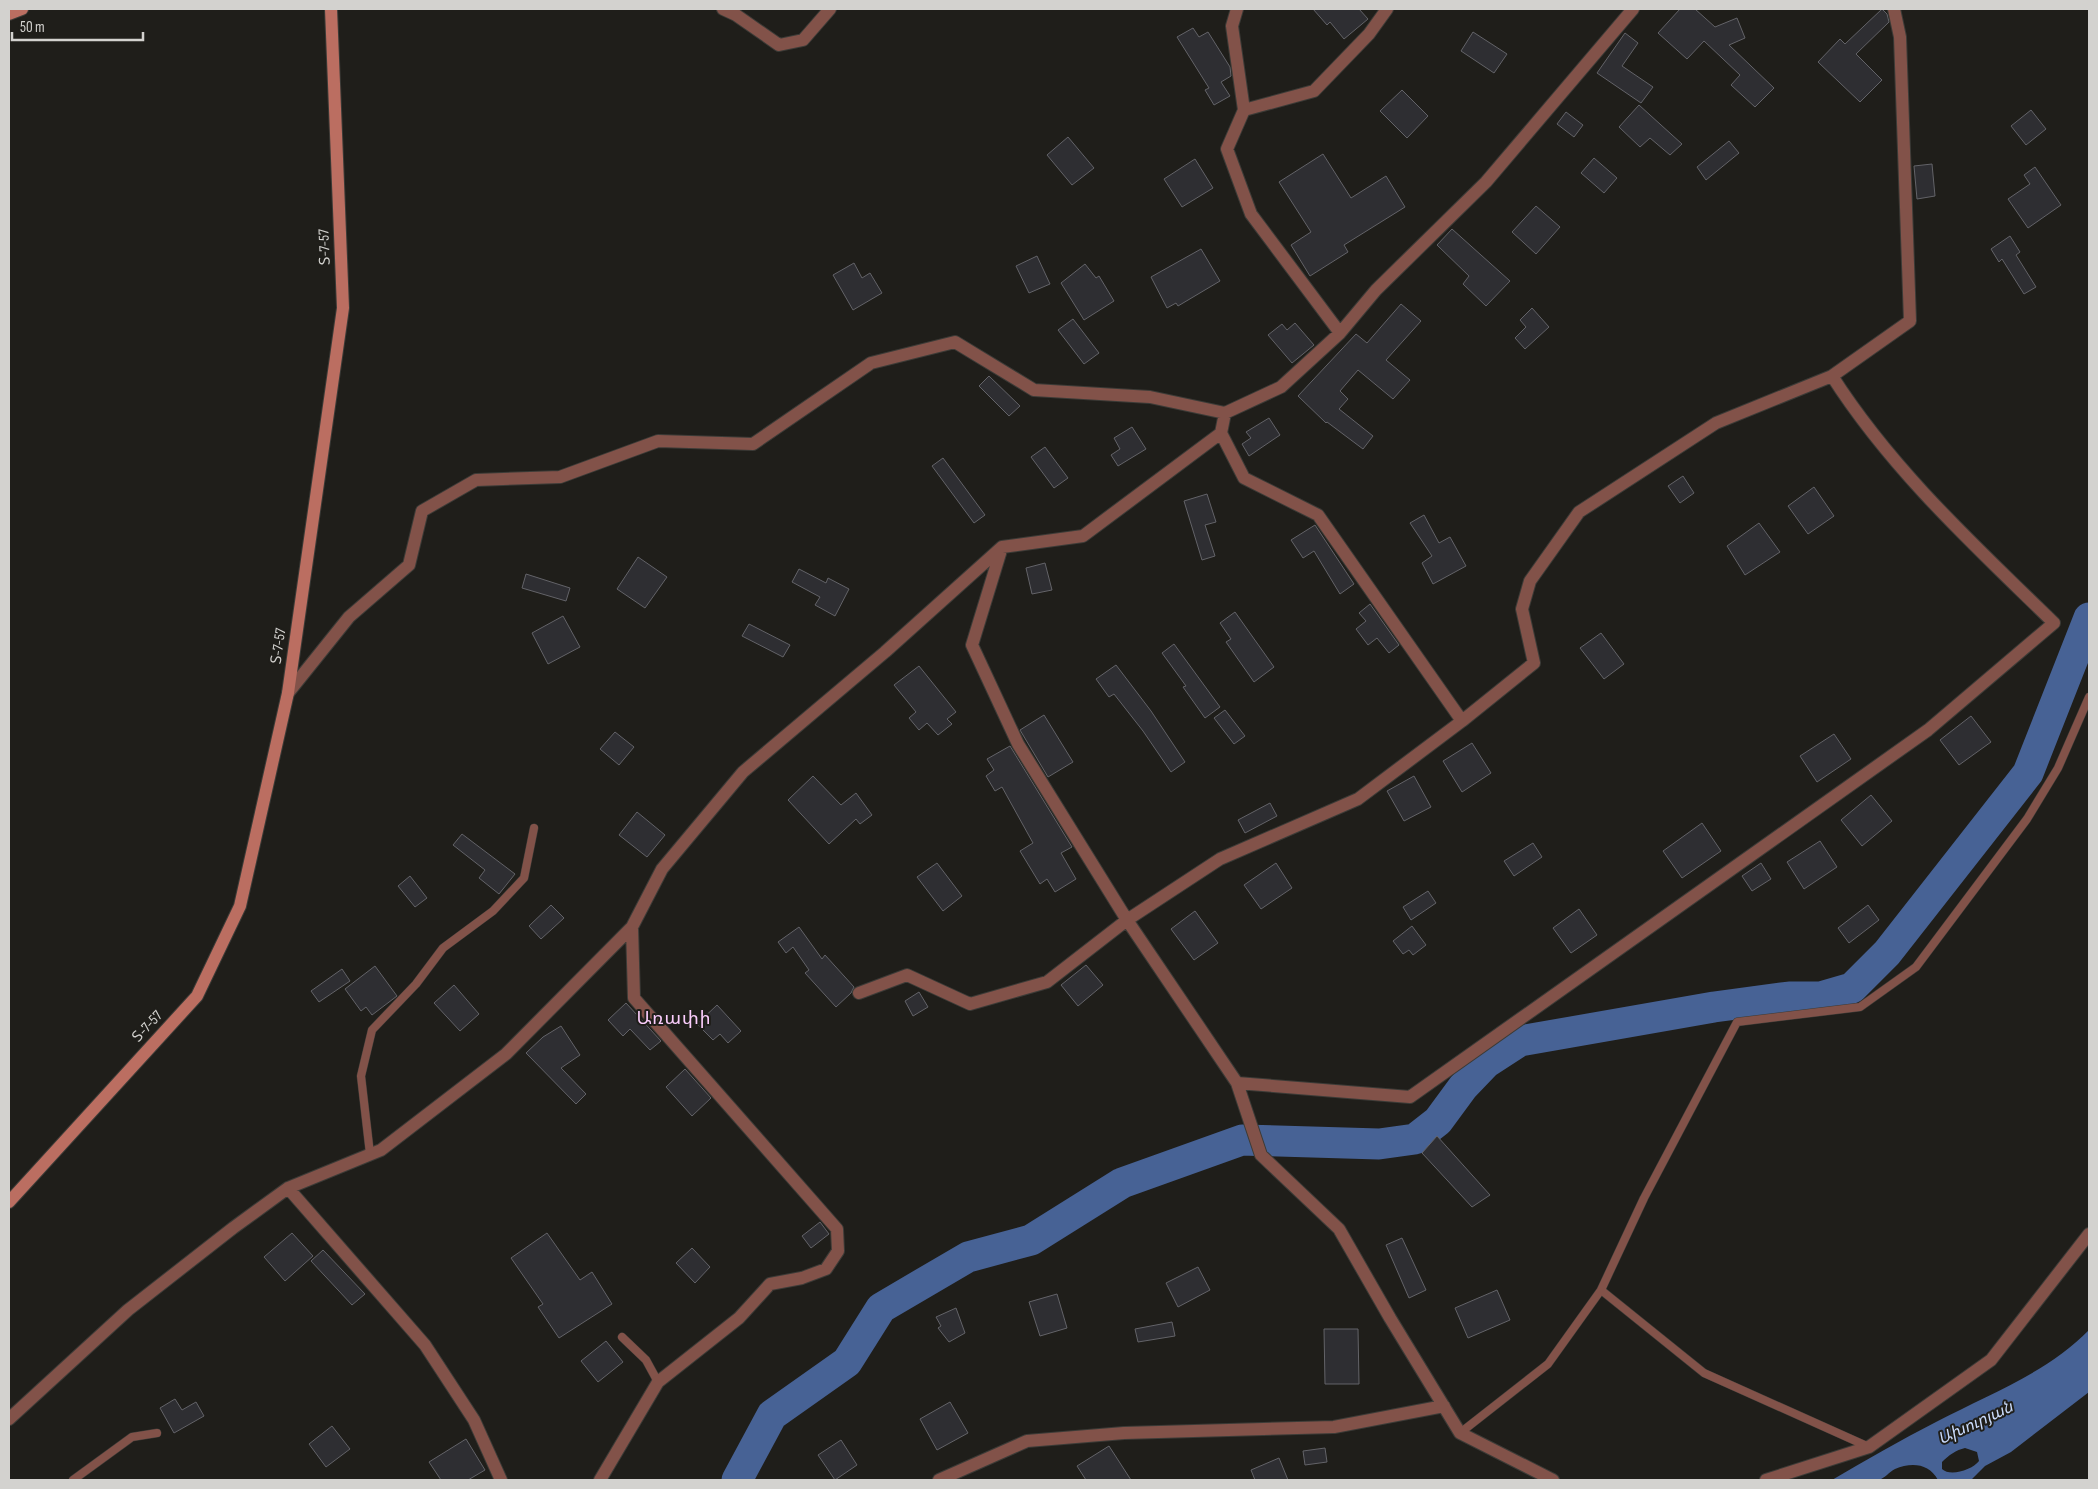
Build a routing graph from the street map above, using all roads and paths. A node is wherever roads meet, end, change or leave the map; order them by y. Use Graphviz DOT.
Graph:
graph roads {
  1 [pos="22,9"];
  2 [pos="331,9"];
  3 [pos="723,9"];
  4 [pos="830,9"];
  5 [pos="1237,9"];
  6 [pos="1387,9"];
  7 [pos="1633,9"];
  8 [pos="1894,9"];
  9 [pos="9,14"];
  10 [pos="1244,110"];
  11 [pos="1340,333"];
  12 [pos="1832,376"];
  13 [pos="1225,413"];
  14 [pos="1221,433"];
  15 [pos="1002,547"];
  16 [pos="288,693"];
  17 [pos="2089,697"];
  18 [pos="1462,721"];
  19 [pos="534,828"];
  20 [pos="1127,920"];
  21 [pos="632,927"];
  22 [pos="859,993"];
  23 [pos="1237,1083"];
  24 [pos="370,1154"];
  25 [pos="288,1188"];
  26 [pos="9,1202"];
  27 [pos="2089,1234"];
  28 [pos="1602,1290"];
  29 [pos="622,1337"];
  30 [pos="658,1382"];
  31 [pos="1444,1406"];
  32 [pos="12,1417"];
  33 [pos="9,1428"];
  34 [pos="1460,1433"];
  35 [pos="157,1434"];
  36 [pos="1869,1447"];
  37 [pos="73,1480"];
  38 [pos="501,1480"];
  39 [pos="600,1480"];
  40 [pos="939,1480"];
  41 [pos="1553,1480"];
  42 [pos="1766,1480"];
  1 -- 9 [label="street"];
  2 -- 16 [label="street, Տ-7-57 / Տ-7-57"];
  3 -- 4 [label="street"];
  5 -- 10 [label="street"];
  6 -- 10 [label="street"];
  7 -- 11 [label="street"];
  8 -- 12 [label="street"];
  10 -- 11 [label="street"];
  11 -- 13 [label="street"];
  12 -- 18 [label="street"];
  12 -- 23 [label="street"];
  13 -- 14 [label="street"];
  13 -- 16 [label="street"];
  14 -- 15 [label="street"];
  14 -- 18 [label="street"];
  15 -- 20 [label="street"];
  15 -- 21 [label="street"];
  16 -- 26 [label="street, Տ-7-57 / Տ-7-57"];
  17 -- 28 [label="lane"];
  18 -- 20 [label="street"];
  19 -- 24 [label="lane"];
  20 -- 22 [label="street"];
  20 -- 23 [label="street"];
  21 -- 24 [label="street"];
  21 -- 30 [label="street"];
  23 -- 31 [label="street"];
  24 -- 25 [label="street"];
  25 -- 32 [label="street"];
  25 -- 38 [label="street"];
  27 -- 36 [label="street"];
  28 -- 34 [label="lane"];
  28 -- 36 [label="lane"];
  29 -- 30 [label="lane"];
  30 -- 39 [label="street"];
  31 -- 34 [label="street"];
  31 -- 40 [label="street"];
  32 -- 33 [label="street"];
  34 -- 41 [label="street"];
  35 -- 37 [label="lane"];
  36 -- 42 [label="street"];
}
